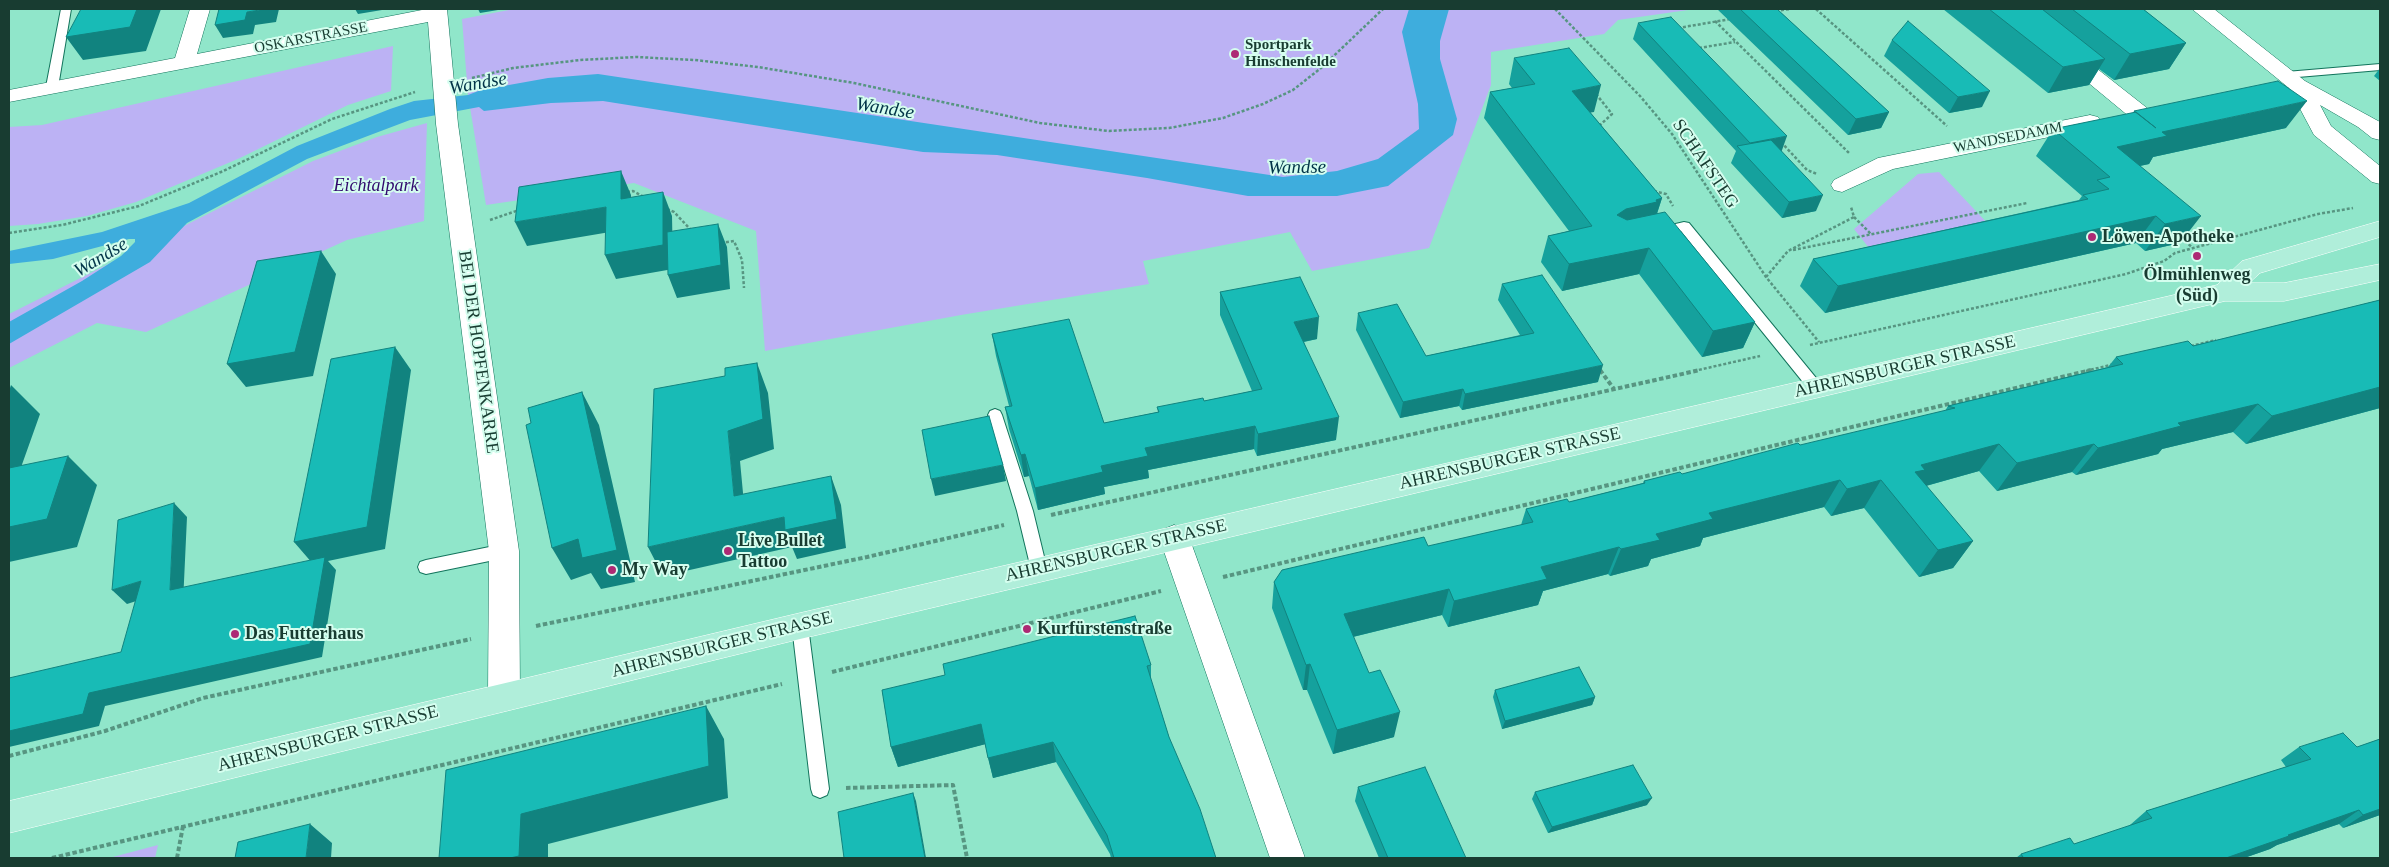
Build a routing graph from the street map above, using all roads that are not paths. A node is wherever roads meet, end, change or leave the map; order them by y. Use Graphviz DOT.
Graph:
graph roads {
  1 [pos="66,9"];
  2 [pos="200,9"];
  3 [pos="2009,9"];
  4 [pos="2202,9"];
  5 [pos="437,12"];
  6 [pos="184,61"];
  7 [pos="2380,67"];
  8 [pos="2292,80"];
  9 [pos="52,87"];
  10 [pos="2267,88"];
  11 [pos="9,96"];
  12 [pos="2380,133"];
  13 [pos="2380,177"];
  14 [pos="1842,185"];
  15 [pos="2380,229"];
  16 [pos="1647,234"];
  17 [pos="2380,272"];
  18 [pos="2225,292"];
  19 [pos="1816,388"];
  20 [pos="995,415"];
  21 [pos="1174,538"];
  22 [pos="504,551"];
  23 [pos="426,567"];
  24 [pos="1039,569"];
  25 [pos="800,626"];
  26 [pos="504,697"];
  27 [pos="820,789"];
  28 [pos="9,816"];
  29 [pos="1288,858"];
  1 -- 9 [label="lane"];
  2 -- 6 [label="street"];
  3 -- 14 [label="street, WANDSEDAMM"];
  4 -- 8 [label="street"];
  5 -- 6 [label="street, OSKARSTRASSE"];
  5 -- 22 [label="street, BEI DER HOPFENKARRE"];
  6 -- 9 [label="street, OSKARSTRASSE"];
  7 -- 8 [label="lane"];
  8 -- 10 [label="street"];
  8 -- 12 [label="street"];
  8 -- 13 [label="street"];
  9 -- 11 [label="street, OSKARSTRASSE"];
  15 -- 18 [label="main road"];
  16 -- 19 [label="lane"];
  17 -- 18 [label="main road, AHRENSBURGER STRASSE"];
  18 -- 19 [label="main road, AHRENSBURGER STRASSE"];
  19 -- 21 [label="main road, AHRENSBURGER STRASSE"];
  20 -- 24 [label="lane"];
  21 -- 24 [label="main road, AHRENSBURGER STRASSE"];
  21 -- 29 [label="street"];
  22 -- 23 [label="lane"];
  22 -- 26 [label="street, BEI DER HOPFENKARRE"];
  24 -- 25 [label="main road, AHRENSBURGER STRASSE"];
  25 -- 26 [label="main road, AHRENSBURGER STRASSE"];
  25 -- 27 [label="lane"];
  26 -- 28 [label="main road, AHRENSBURGER STRASSE"];
}
